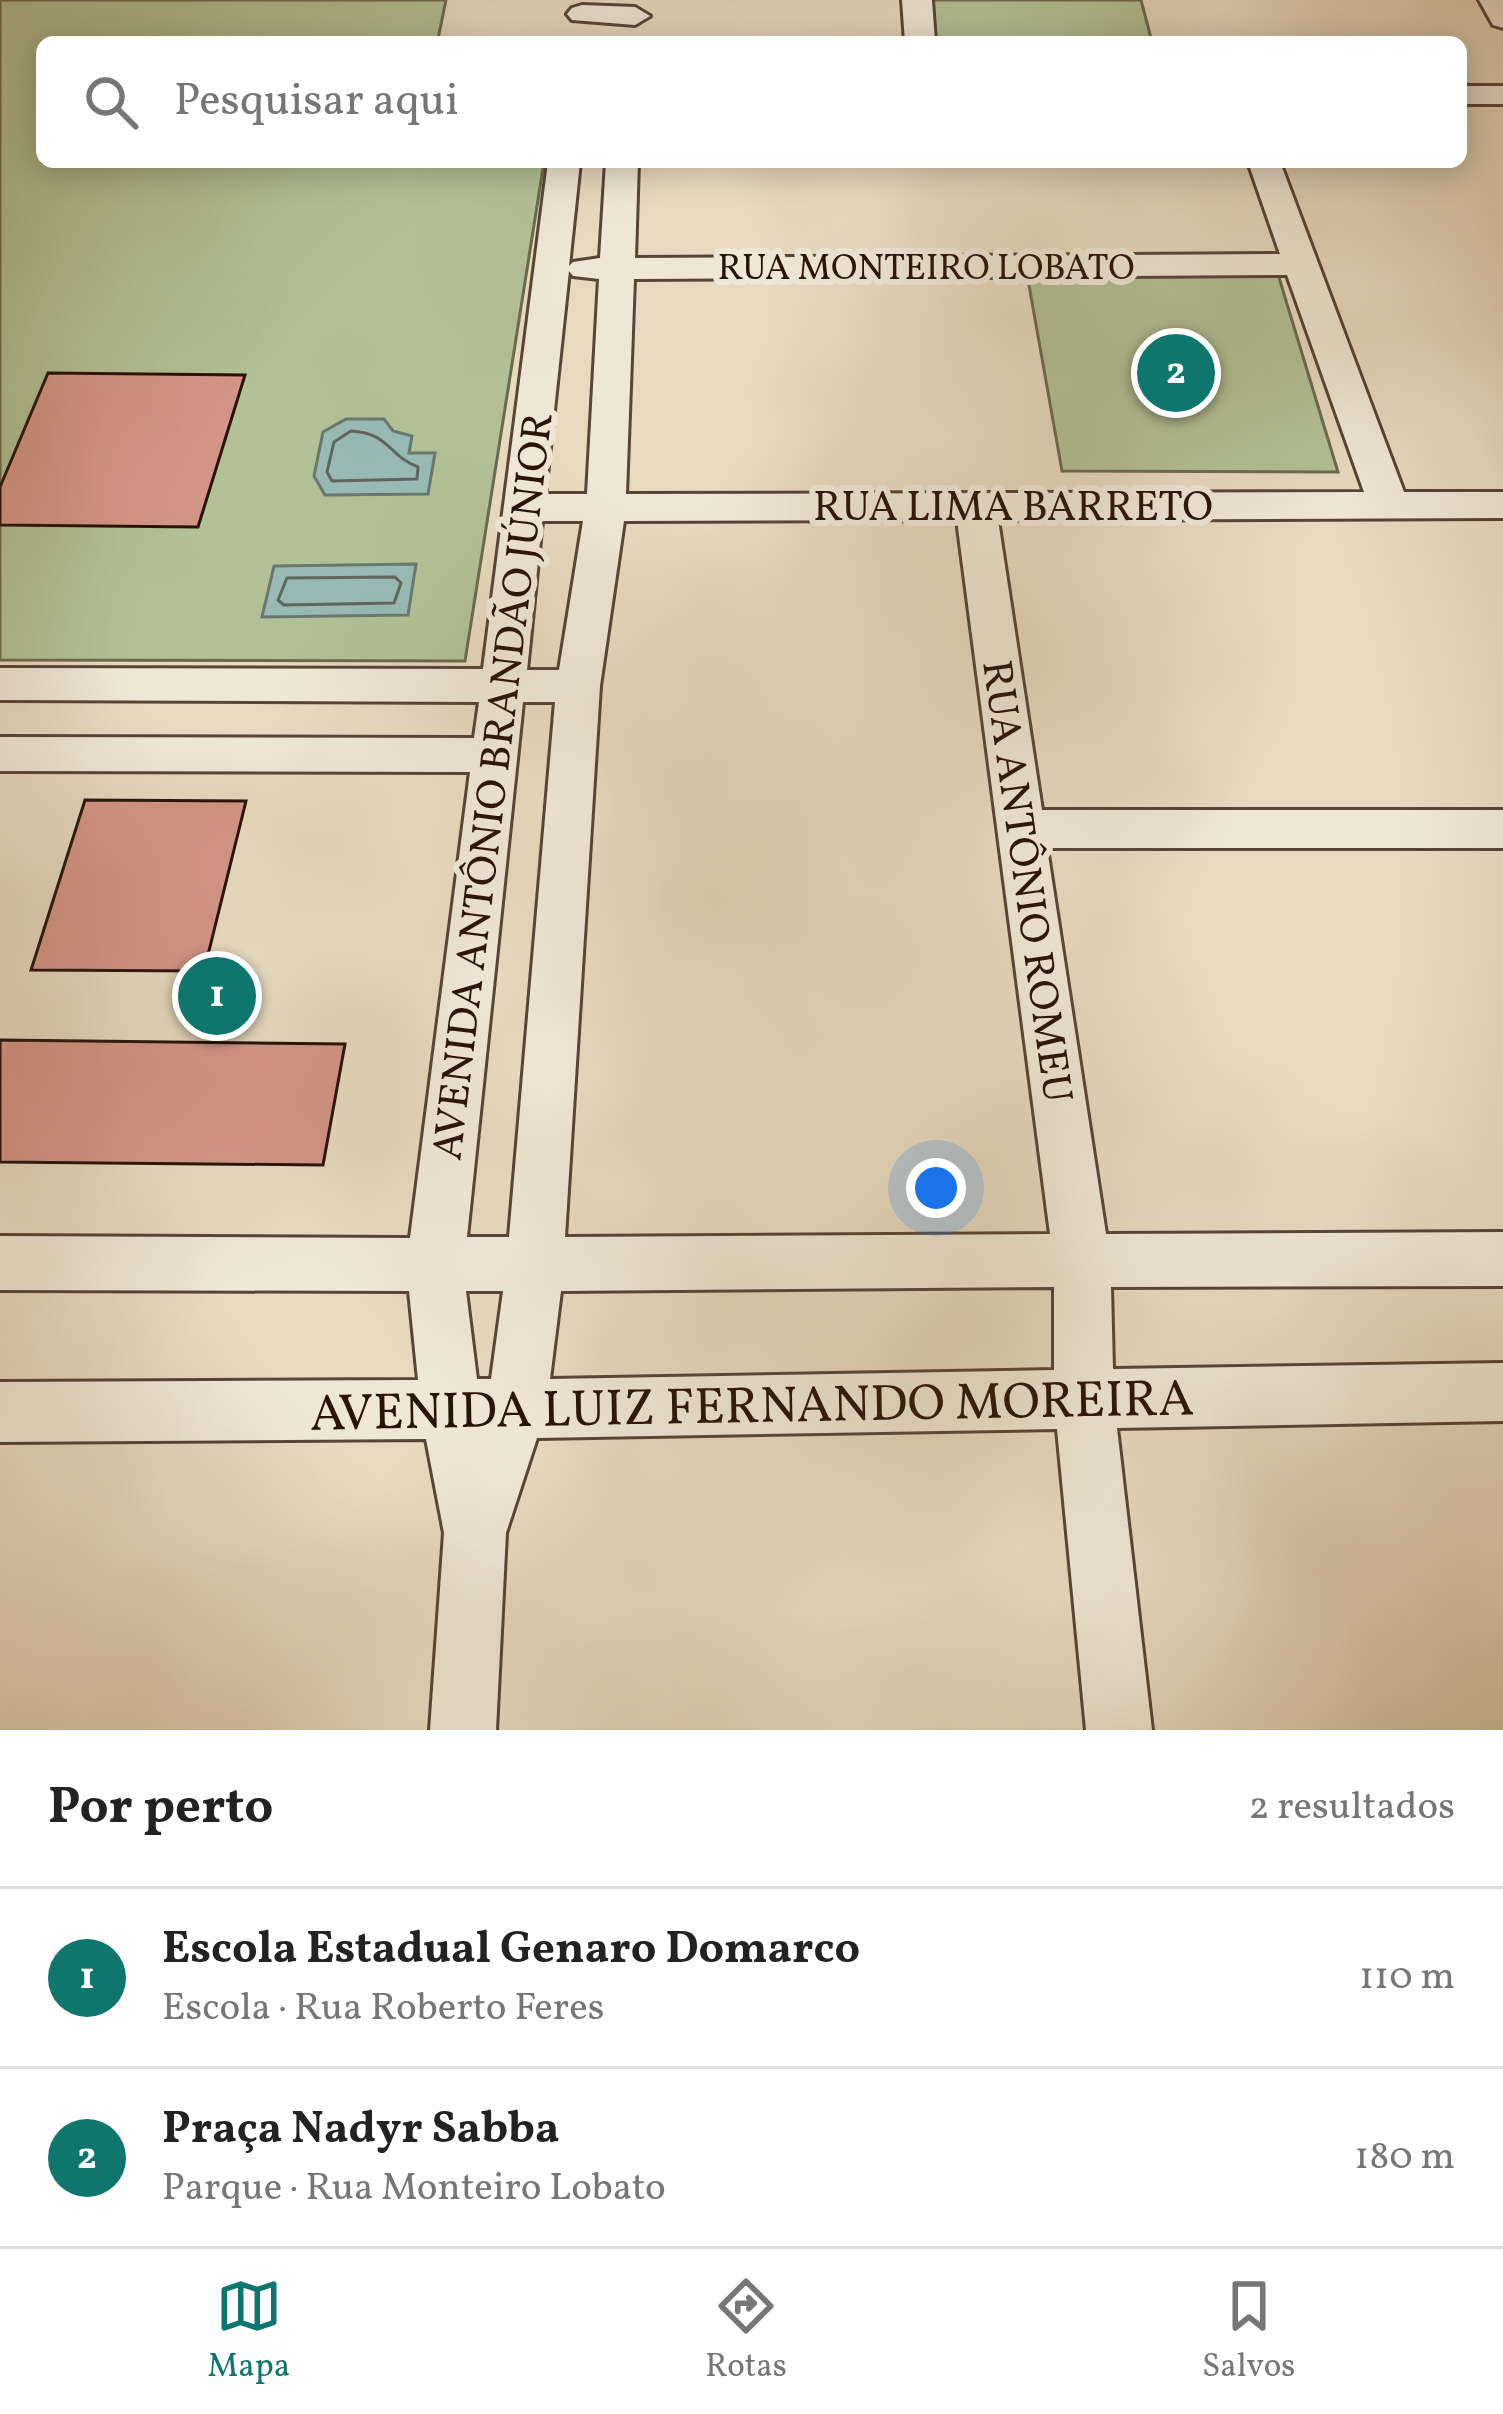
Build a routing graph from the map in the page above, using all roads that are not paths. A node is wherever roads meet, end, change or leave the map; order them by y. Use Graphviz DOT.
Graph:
graph roads {
  1 [pos="917,0"];
  2 [pos="1494,0"];
  3 [pos="582,19"];
  4 [pos="634,19"];
  5 [pos="1503,19"];
  6 [pos="920,36"];
  7 [pos="1467,95"];
  8 [pos="1503,95"];
  9 [pos="563,168"];
  10 [pos="622,168"];
  11 [pos="1266,168"];
  12 [pos="1300,264"];
  13 [pos="614,268"];
  14 [pos="551,270"];
  15 [pos="975,504"];
  16 [pos="606,505"];
  17 [pos="1503,505"];
  18 [pos="1389,506"];
  19 [pos="523,508"];
  20 [pos="0,684"];
  21 [pos="53,684"];
  22 [pos="578,686"];
  23 [pos="503,687"];
  24 [pos="13,754"];
  25 [pos="495,755"];
  26 [pos="1021,829"];
  27 [pos="1503,829"];
  28 [pos="1082,1258"];
  29 [pos="1503,1259"];
  30 [pos="0,1263"];
  31 [pos="435,1268"];
  32 [pos="535,1268"];
  33 [pos="1503,1392"];
  34 [pos="1084,1400"];
  35 [pos="517,1409"];
  36 [pos="452,1410"];
  37 [pos="0,1412"];
  38 [pos="475,1533"];
  39 [pos="463,1730"];
  40 [pos="1119,1730"];
  1 -- 6 [label="street"];
  2 -- 5 [label="street"];
  3 -- 4 [label="street"];
  7 -- 8 [label="street"];
  9 -- 14 [label="street, AVENIDA ANTÔNIO BRANDÃO JÚNIOR"];
  10 -- 13 [label="street, AVENIDA ANTÔNIO BRANDÃO JÚNIOR"];
  11 -- 12 [label="street"];
  12 -- 13 [label="street, RUA MONTEIRO LOBATO"];
  12 -- 18 [label="street"];
  13 -- 14 [label="street, RUA MONTEIRO LOBATO"];
  13 -- 16 [label="street, AVENIDA ANTÔNIO BRANDÃO JÚNIOR"];
  14 -- 19 [label="street, AVENIDA ANTÔNIO BRANDÃO JÚNIOR"];
  15 -- 16 [label="street, RUA LIMA BARRETO"];
  15 -- 18 [label="street, RUA LIMA BARRETO"];
  15 -- 26 [label="street, RUA ANTÔNIO ROMEU"];
  16 -- 19 [label="street, RUA LIMA BARRETO"];
  16 -- 22 [label="street, AVENIDA ANTÔNIO BRANDÃO JÚNIOR"];
  17 -- 18 [label="street, RUA LIMA BARRETO"];
  19 -- 23 [label="street, AVENIDA ANTÔNIO BRANDÃO JÚNIOR"];
  20 -- 21 [label="street"];
  21 -- 23 [label="street"];
  21 -- 24 [label="street"];
  22 -- 23 [label="street"];
  22 -- 32 [label="street, AVENIDA ANTÔNIO BRANDÃO JÚNIOR"];
  23 -- 25 [label="street, AVENIDA ANTÔNIO BRANDÃO JÚNIOR"];
  24 -- 25 [label="street"];
  25 -- 31 [label="street, AVENIDA ANTÔNIO BRANDÃO JÚNIOR"];
  26 -- 27 [label="street"];
  26 -- 28 [label="street, RUA ANTÔNIO ROMEU"];
  28 -- 29 [label="street"];
  28 -- 32 [label="street"];
  28 -- 34 [label="street, RUA ANTÔNIO ROMEU"];
  30 -- 31 [label="street"];
  31 -- 32 [label="street"];
  31 -- 36 [label="street, AVENIDA ANTÔNIO BRANDÃO JÚNIOR"];
  32 -- 35 [label="street, AVENIDA ANTÔNIO BRANDÃO JÚNIOR"];
  33 -- 34 [label="street, AVENIDA LUIZ FERNANDO MOREIRA"];
  34 -- 35 [label="street, AVENIDA LUIZ FERNANDO MOREIRA"];
  34 -- 40 [label="street, RUA ANTÔNIO ROMEU"];
  35 -- 36 [label="street, AVENIDA LUIZ FERNANDO MOREIRA"];
  35 -- 38 [label="street, AVENIDA ANTÔNIO BRANDÃO JÚNIOR"];
  36 -- 37 [label="street, AVENIDA LUIZ FERNANDO MOREIRA"];
  36 -- 38 [label="street, AVENIDA ANTÔNIO BRANDÃO JÚNIOR"];
  38 -- 39 [label="street"];
}
